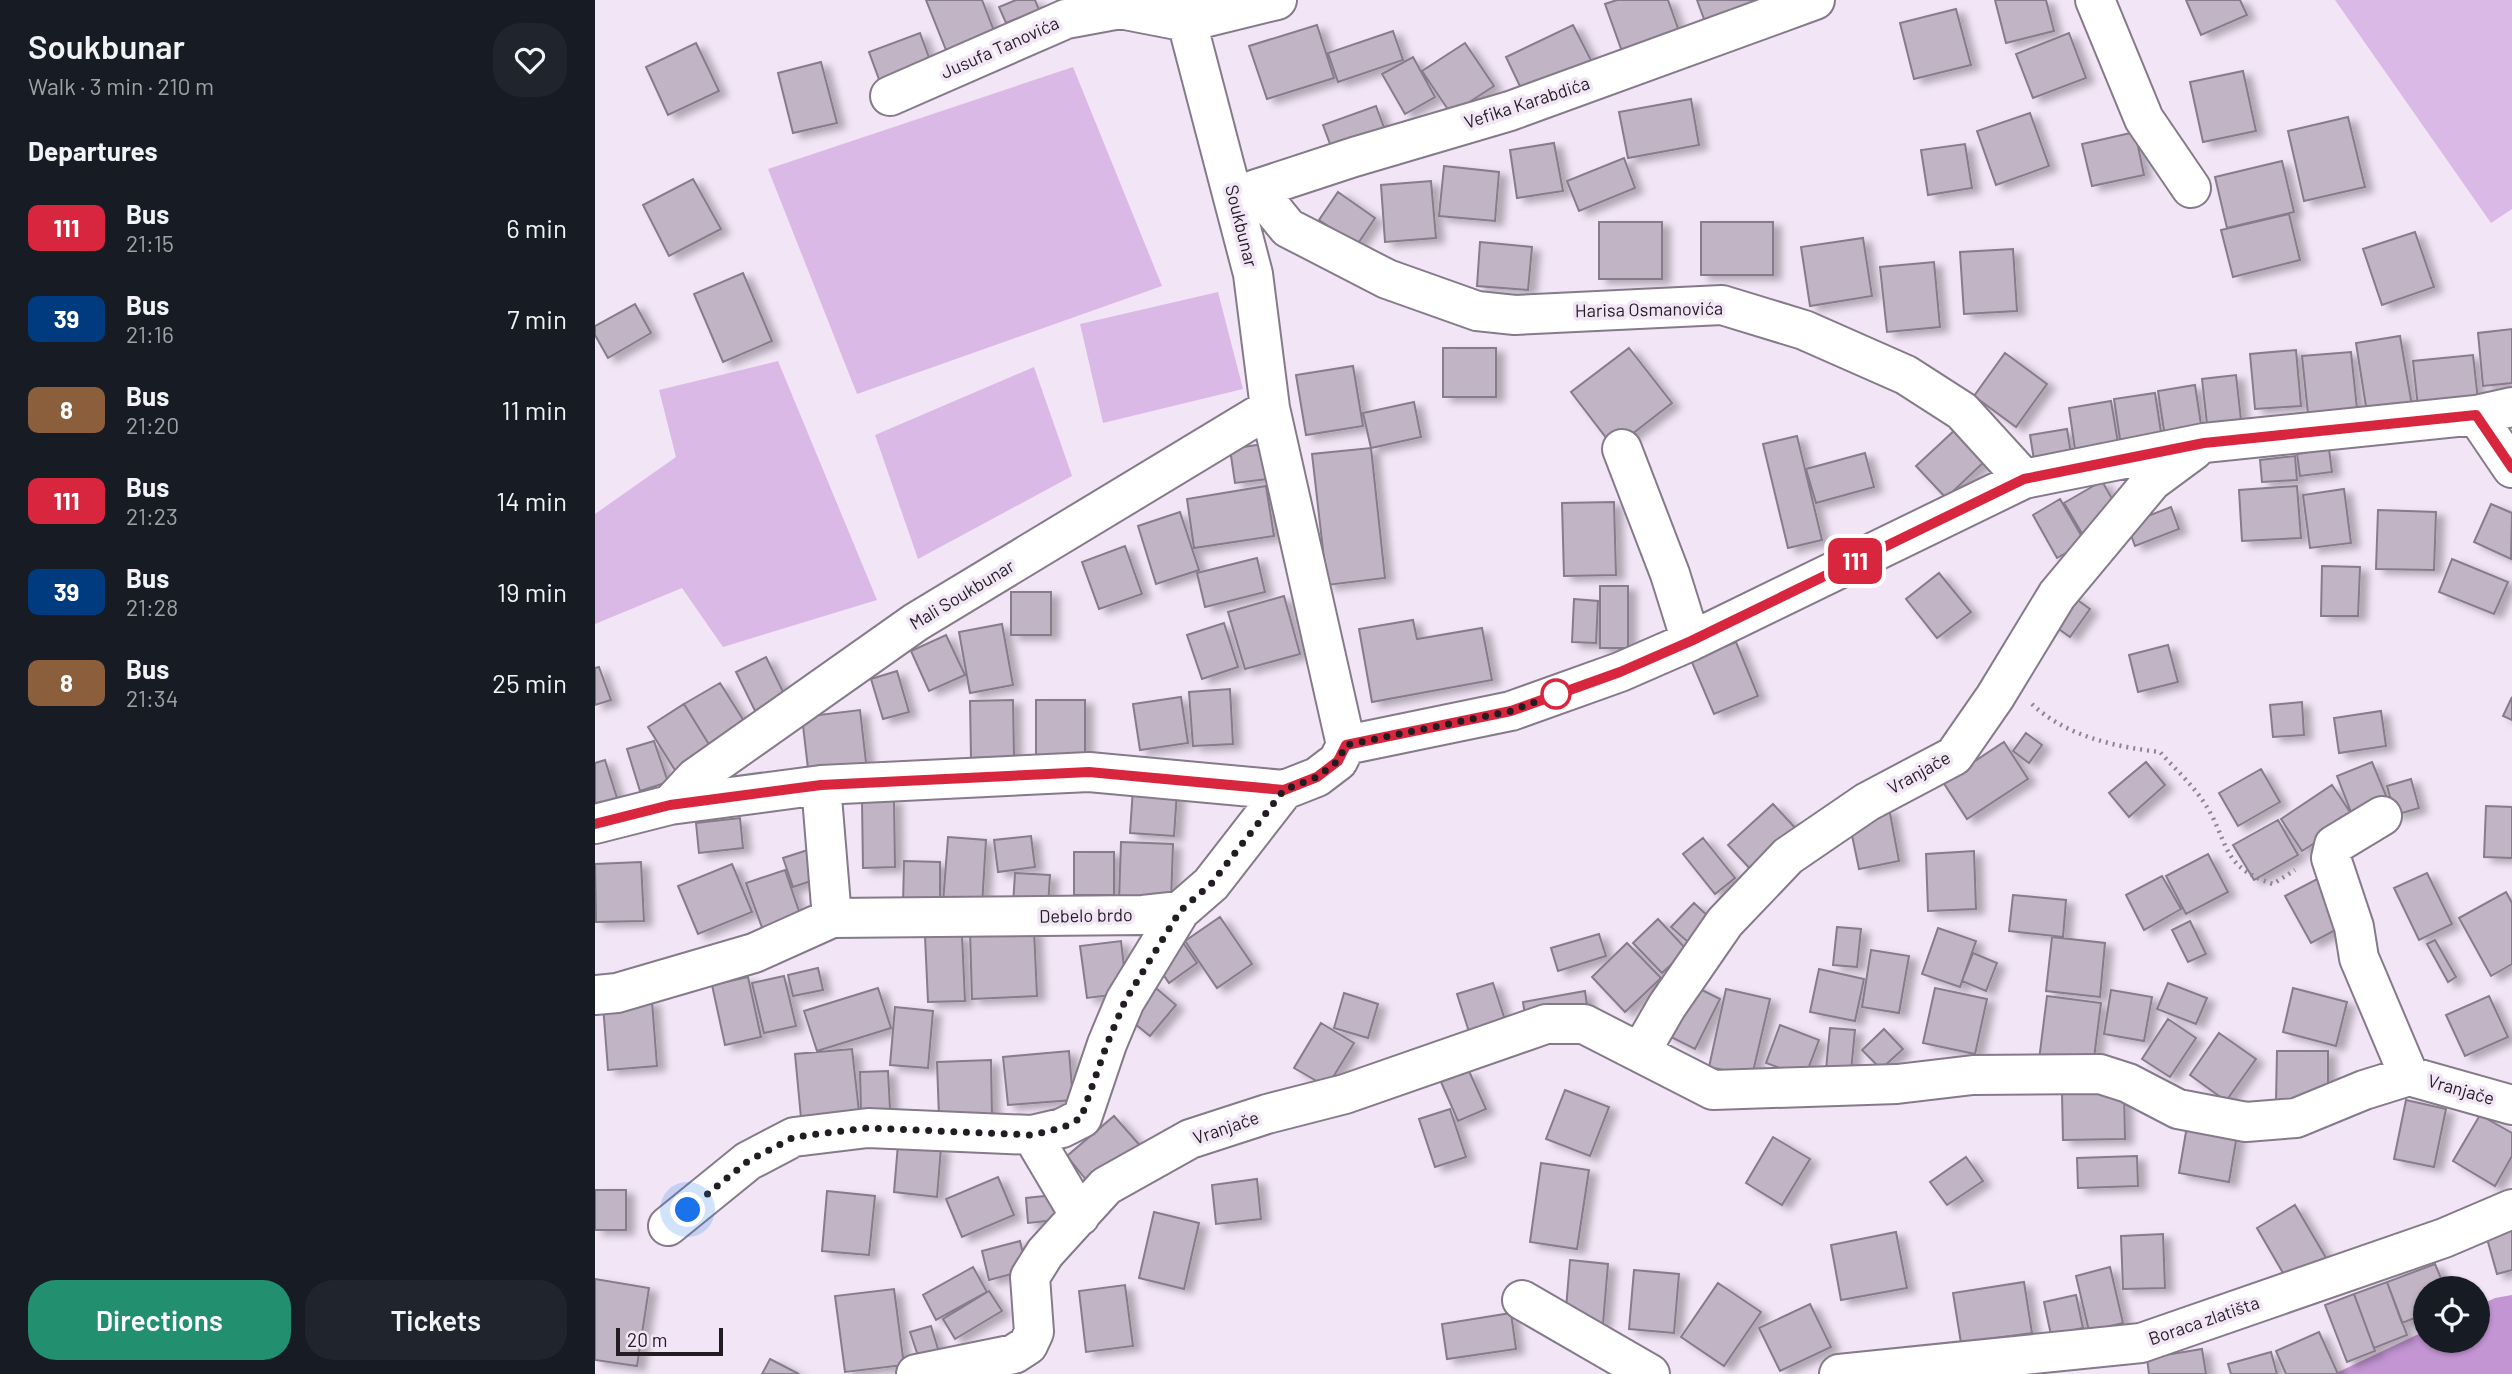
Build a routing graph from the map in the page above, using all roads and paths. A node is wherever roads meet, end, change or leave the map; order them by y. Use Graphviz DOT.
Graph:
graph roads {
  1 [pos="1277,0"];
  2 [pos="1815,0"];
  3 [pos="2095,0"];
  4 [pos="1181,11"];
  5 [pos="890,96"];
  6 [pos="2191,188"];
  7 [pos="1246,193"];
  8 [pos="1271,408"];
  9 [pos="2499,410"];
  10 [pos="2204,443"];
  11 [pos="1622,449"];
  12 [pos="2512,468"];
  13 [pos="2024,479"];
  14 [pos="1691,641"];
  15 [pos="1980,719"];
  16 [pos="1346,745"];
  17 [pos="821,785"];
  18 [pos="1284,790"];
  19 [pos="670,805"];
  20 [pos="2382,816"];
  21 [pos="595,824"];
  22 [pos="2298,868"];
  23 [pos="1180,911"];
  24 [pos="832,918"];
  25 [pos="595,995"];
  26 [pos="1641,1051"];
  27 [pos="2409,1076"];
  28 [pos="2512,1105"];
  29 [pos="1032,1135"];
  30 [pos="2512,1209"];
  31 [pos="1080,1216"];
  32 [pos="669,1226"];
  33 [pos="1522,1300"];
  34 [pos="916,1374"];
  35 [pos="1650,1374"];
  36 [pos="1839,1374"];
  1 -- 4 [label="street, Jusufa Tanovića"];
  2 -- 7 [label="street, Vefika Karabdića"];
  3 -- 6 [label="street"];
  4 -- 5 [label="street, Jusufa Tanovića"];
  4 -- 7 [label="street, Soukbunar"];
  7 -- 8 [label="street, Soukbunar"];
  7 -- 13 [label="street, Harisa Osmanovića"];
  8 -- 16 [label="street, Soukbunar"];
  8 -- 19 [label="street, Mali Soukbunar"];
  9 -- 10 [label="street"];
  9 -- 12 [label="street"];
  10 -- 13 [label="street"];
  10 -- 15 [label="street, Vranjače"];
  11 -- 14 [label="street"];
  13 -- 14 [label="street"];
  14 -- 16 [label="street"];
  15 -- 22 [label="path"];
  15 -- 26 [label="street, Vranjače"];
  16 -- 18 [label="street"];
  17 -- 18 [label="street"];
  17 -- 19 [label="street"];
  17 -- 24 [label="street"];
  18 -- 23 [label="street"];
  19 -- 21 [label="street"];
  20 -- 27 [label="street, Vranjače"];
  23 -- 24 [label="street, Debelo brdo"];
  23 -- 29 [label="street"];
  24 -- 25 [label="street, Debelo brdo"];
  26 -- 27 [label="street, Vranjače"];
  26 -- 31 [label="street, Vranjače"];
  27 -- 28 [label="street, Vranjače"];
  29 -- 31 [label="street"];
  29 -- 32 [label="street"];
  30 -- 36 [label="street, Boraca zlatišta"];
  31 -- 34 [label="street, Vranjače"];
  33 -- 35 [label="street"];
}
